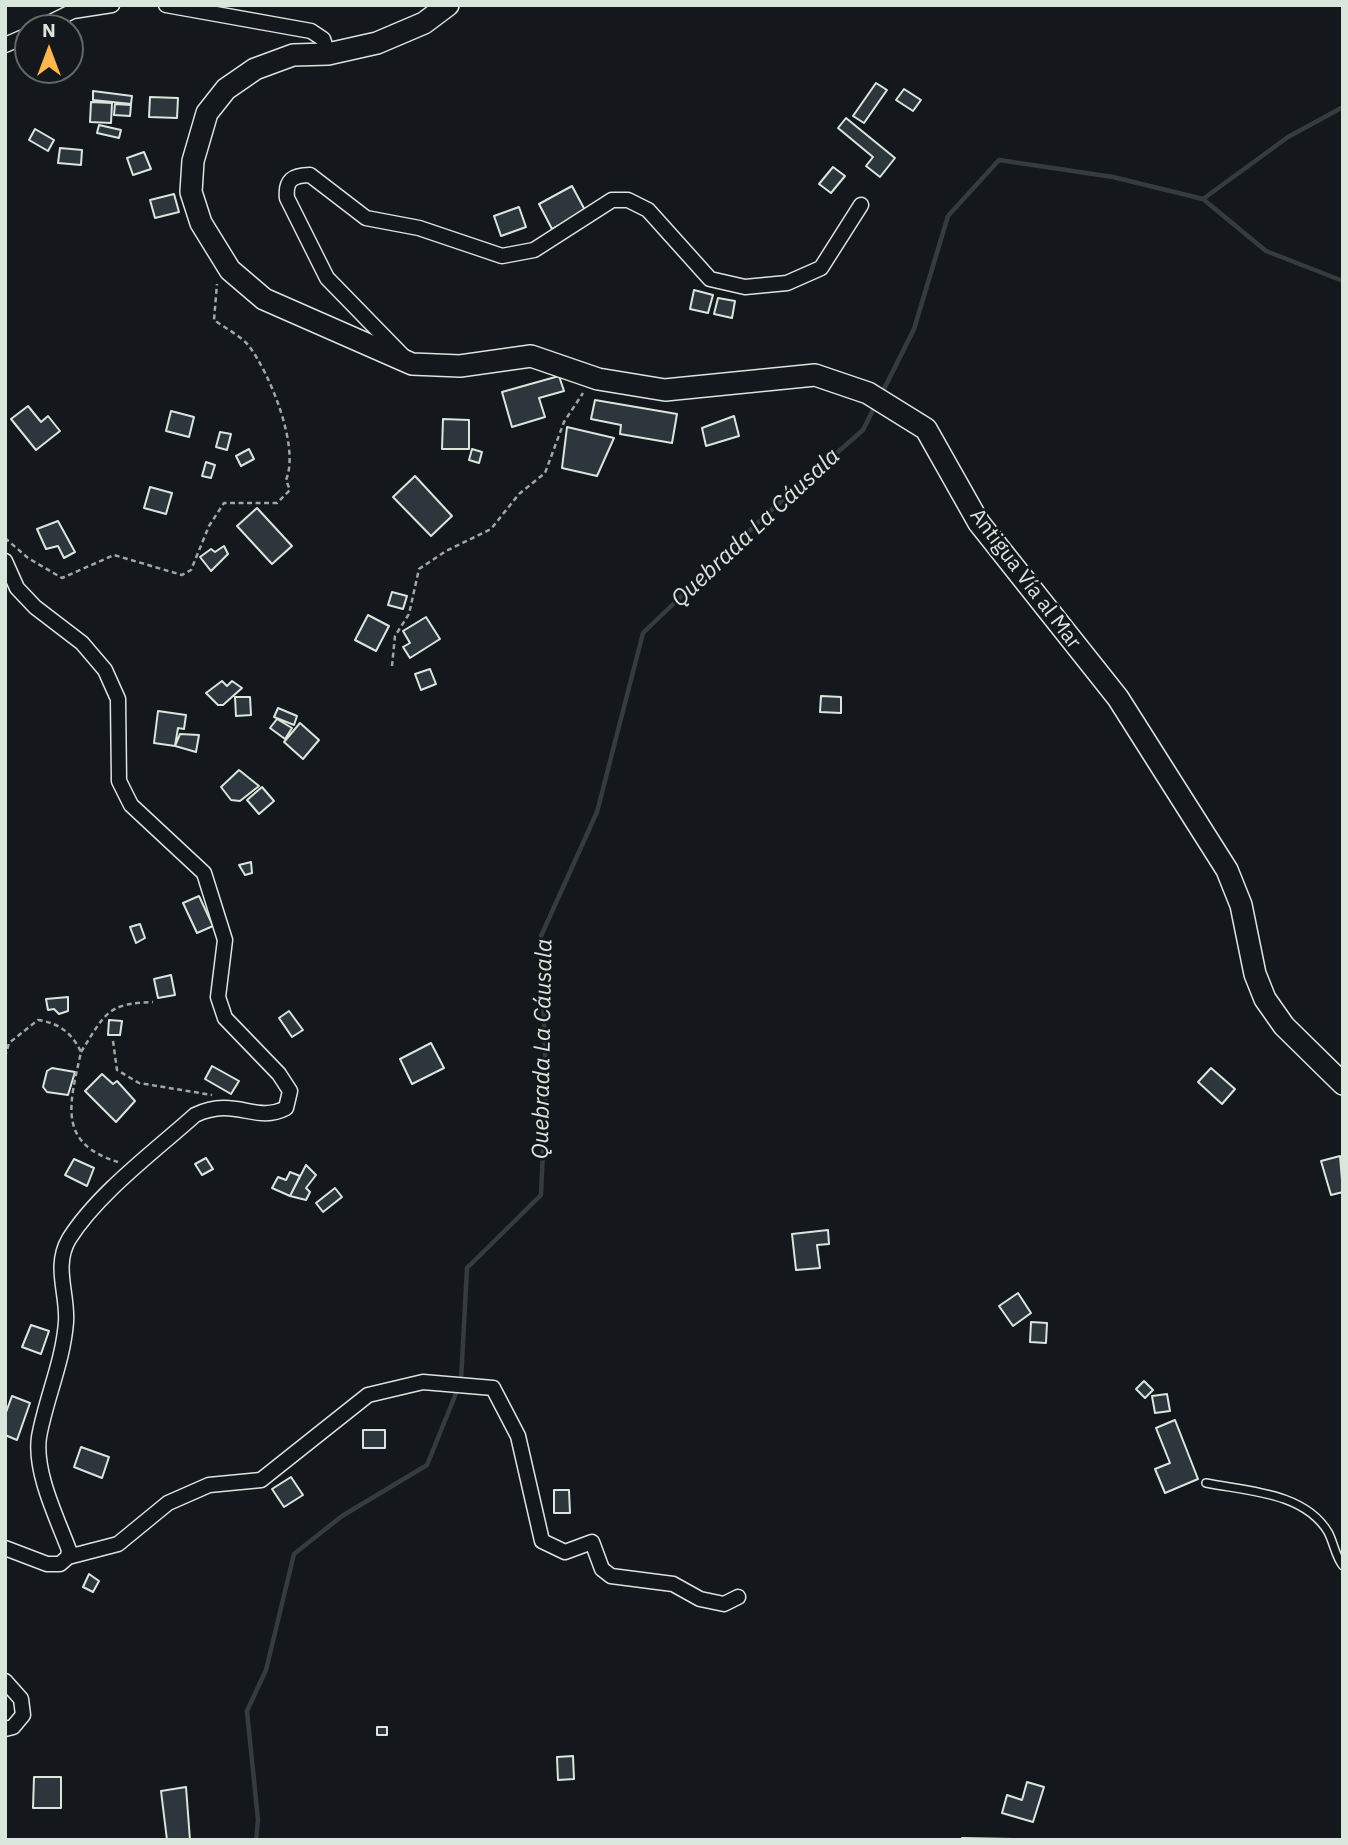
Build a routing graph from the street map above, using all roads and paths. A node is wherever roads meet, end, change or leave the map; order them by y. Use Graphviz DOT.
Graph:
graph roads {
  1 [pos="112,5"];
  2 [pos="166,5"];
  3 [pos="447,5"];
  4 [pos="67,14"];
  5 [pos="328,54"];
  6 [pos="861,205"];
  7 [pos="223,260"];
  8 [pos="412,364"];
  9 [pos="598,379"];
  10 [pos="5,538"];
  11 [pos="5,561"];
  12 [pos="392,666"];
  13 [pos="153,1002"];
  14 [pos="113,1041"];
  15 [pos="82,1052"];
  16 [pos="5,1057"];
  17 [pos="1343,1084"];
  18 [pos="230,1106"];
  19 [pos="137,1168"];
  20 [pos="1206,1483"];
  21 [pos="5,1548"];
  22 [pos="68,1557"];
  23 [pos="1343,1566"];
  24 [pos="738,1597"];
  25 [pos="5,1681"];
  26 [pos="5,1729"];
  1 -- 4 [label="street"];
  2 -- 5 [label="street"];
  3 -- 5 [label="main road, Antigua Vía al Mar"];
  5 -- 7 [label="main road, Antigua Vía al Mar"];
  6 -- 8 [label="street"];
  7 -- 8 [label="main road, Antigua Vía al Mar"];
  7 -- 10 [label="path"];
  8 -- 9 [label="main road, Antigua Vía al Mar"];
  9 -- 12 [label="path"];
  9 -- 17 [label="main road, Antigua Vía al Mar"];
  11 -- 18 [label="street"];
  13 -- 15 [label="path"];
  14 -- 18 [label="path"];
  15 -- 16 [label="path"];
  15 -- 19 [label="path"];
  18 -- 19 [label="street"];
  19 -- 22 [label="street"];
  20 -- 23 [label="lane"];
  21 -- 22 [label="street"];
  22 -- 24 [label="street"];
  25 -- 26 [label="street"];
}
